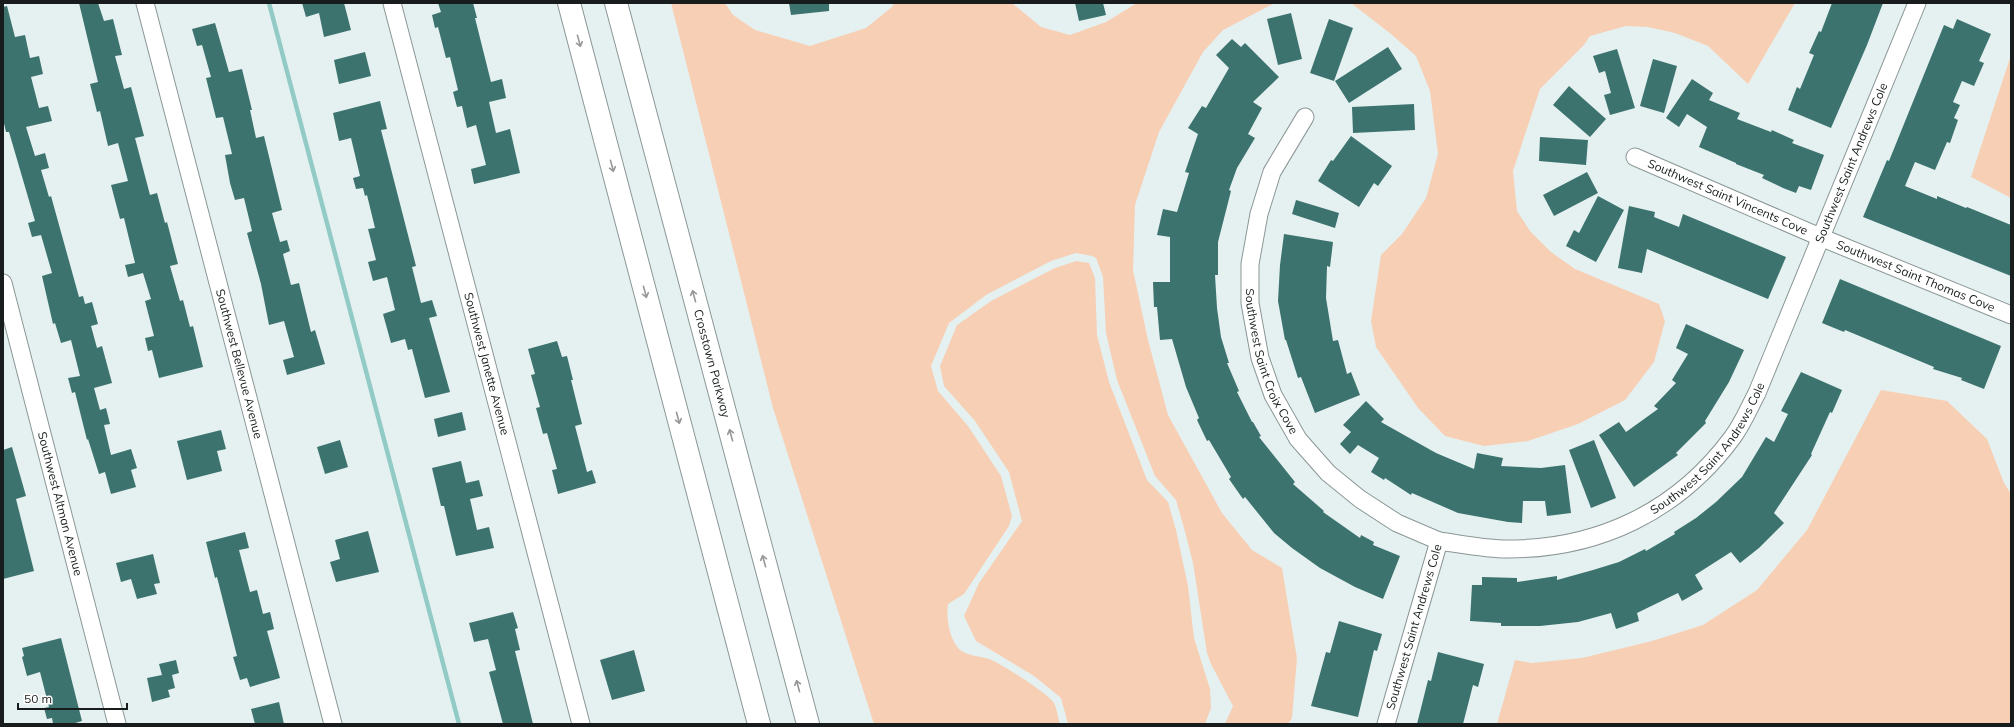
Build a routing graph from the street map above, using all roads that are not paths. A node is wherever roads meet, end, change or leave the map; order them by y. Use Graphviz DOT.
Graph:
graph roads {
  1 [pos="145,3"];
  2 [pos="392,3"];
  3 [pos="569,3"];
  4 [pos="616,3"];
  5 [pos="1917,3"];
  6 [pos="1305,117"];
  7 [pos="1635,157"];
  8 [pos="1820,237"];
  9 [pos="3,283"];
  10 [pos="2011,315"];
  11 [pos="1439,541"];
  12 [pos="117,724"];
  13 [pos="333,724"];
  14 [pos="581,724"];
  15 [pos="759,724"];
  16 [pos="808,724"];
  17 [pos="1386,724"];
  1 -- 13 [label="street, Southwest Bellevue Avenue"];
  2 -- 14 [label="street, Southwest Janette Avenue"];
  3 -- 15 [label="main road, one-way"];
  16 -- 4 [label="main road, Crosstown Parkway, one-way"];
  5 -- 8 [label="street, Southwest Saint Andrews Cole"];
  6 -- 11 [label="street, Southwest Saint Croix Cove"];
  7 -- 8 [label="street, Southwest Saint Vincents Cove"];
  8 -- 10 [label="street, Southwest Saint Thomas Cove"];
  8 -- 11 [label="street, Southwest Saint Andrews Cole"];
  9 -- 12 [label="street, Southwest Altman Avenue"];
  11 -- 17 [label="street, Southwest Saint Andrews Cole"];
}
